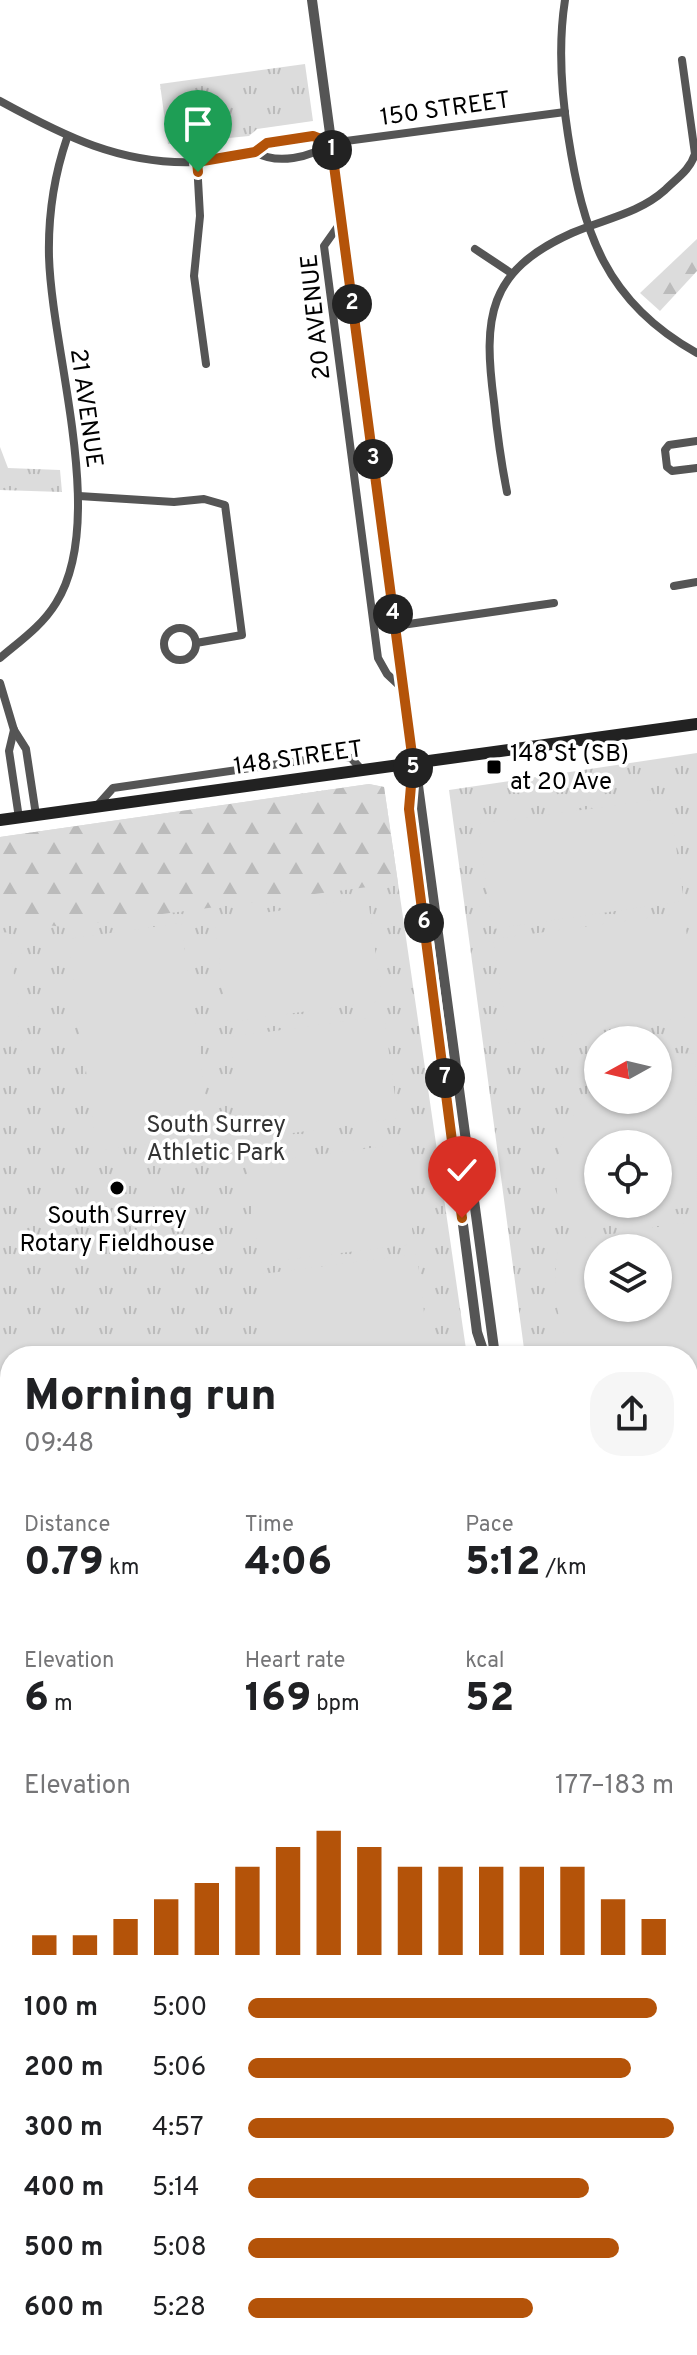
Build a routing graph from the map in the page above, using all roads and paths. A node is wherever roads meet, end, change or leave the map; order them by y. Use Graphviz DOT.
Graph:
graph roads {
  1 [pos="312,0"];
  2 [pos="565,0"];
  3 [pos="682,60"];
  4 [pos="0,101"];
  5 [pos="565,112"];
  6 [pos="67,138"];
  7 [pos="331,143"];
  8 [pos="255,152"];
  9 [pos="197,162"];
  10 [pos="341,222"];
  11 [pos="587,227"];
  12 [pos="475,249"];
  13 [pos="511,273"];
  14 [pos="697,353"];
  15 [pos="206,364"];
  16 [pos="697,441"];
  17 [pos="697,468"];
  18 [pos="507,492"];
  19 [pos="79,496"];
  20 [pos="697,582"];
  21 [pos="674,586"];
  22 [pos="554,603"];
  23 [pos="395,626"];
  24 [pos="196,643"];
  25 [pos="0,658"];
  26 [pos="0,683"];
  27 [pos="403,689"];
  28 [pos="697,724"];
  29 [pos="14,730"];
  30 [pos="413,762"];
  31 [pos="36,815"];
  32 [pos="19,818"];
  33 [pos="0,820"];
  34 [pos="482,1346"];
  35 [pos="494,1346"];
  1 -- 7 [label="street, 20 AVENUE"];
  2 -- 5 [label="street"];
  3 -- 11 [label="street"];
  4 -- 6 [label="street, 150 STREET"];
  5 -- 7 [label="street, 150 STREET"];
  5 -- 11 [label="street"];
  6 -- 9 [label="street, 150 STREET"];
  6 -- 19 [label="street, 21 AVENUE"];
  7 -- 8 [label="street, 150 STREET"];
  7 -- 8 [label="street, 150 STREET"];
  7 -- 10 [label="street, 20 AVENUE"];
  8 -- 9 [label="street, 150 STREET"];
  9 -- 15 [label="street"];
  10 -- 23 [label="street, 20 AVENUE"];
  10 -- 27 [label="street, 20 AVENUE"];
  11 -- 13 [label="street"];
  11 -- 14 [label="street"];
  12 -- 13 [label="street"];
  13 -- 18 [label="street"];
  16 -- 17 [label="street"];
  19 -- 24 [label="street"];
  19 -- 25 [label="street, 21 AVENUE"];
  20 -- 21 [label="street"];
  22 -- 23 [label="street"];
  23 -- 27 [label="street, 20 AVENUE"];
  26 -- 29 [label="street"];
  27 -- 30 [label="street, 20 AVENUE"];
  28 -- 30 [label="main road, 148 STREET"];
  29 -- 31 [label="street"];
  29 -- 32 [label="street"];
  30 -- 31 [label="main road, 148 STREET"];
  30 -- 34 [label="street, 20 AVENUE"];
  30 -- 35 [label="street, 20 AVENUE"];
  31 -- 32 [label="main road, 148 STREET"];
  32 -- 33 [label="main road, 148 STREET"];
}
